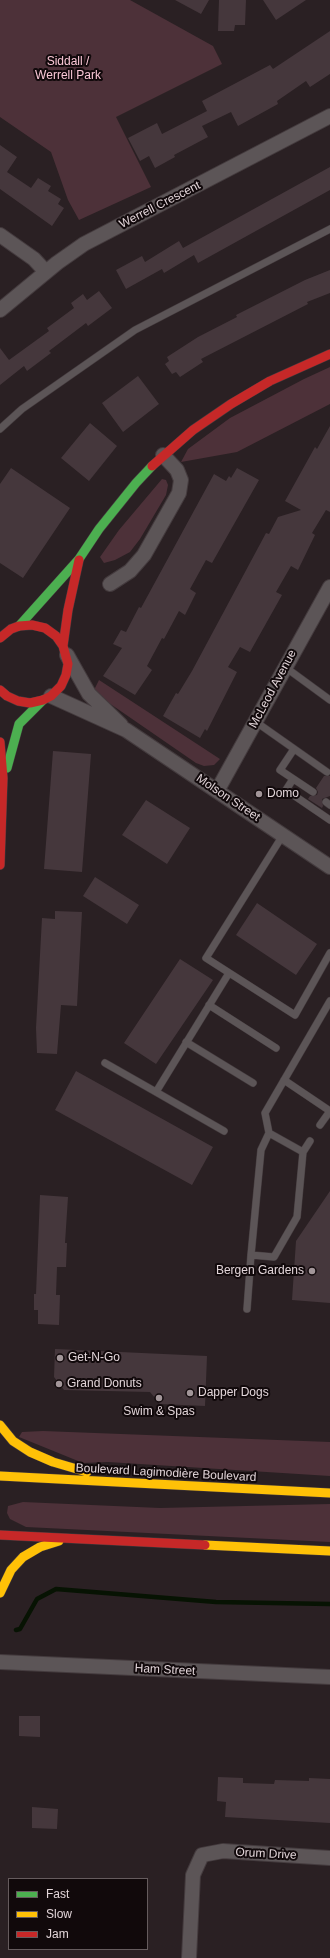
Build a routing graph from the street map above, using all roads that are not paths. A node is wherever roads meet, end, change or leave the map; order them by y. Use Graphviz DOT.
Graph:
graph roads {
  1 [pos="330,116"];
  2 [pos="330,229"];
  3 [pos="0,235"];
  4 [pos="46,272"];
  5 [pos="0,310"];
  6 [pos="330,354"];
  7 [pos="0,429"];
  8 [pos="163,455"];
  9 [pos="79,559"];
  10 [pos="110,584"];
  11 [pos="330,587"];
  12 [pos="0,626"];
  13 [pos="15,628"];
  14 [pos="0,638"];
  15 [pos="65,650"];
  16 [pos="284,667"];
  17 [pos="0,690"];
  18 [pos="47,698"];
  19 [pos="330,700"];
  20 [pos="256,722"];
  21 [pos="126,730"];
  22 [pos="0,742"];
  23 [pos="294,749"];
  24 [pos="327,772"];
  25 [pos="3,778"];
  26 [pos="293,779"];
  27 [pos="217,791"];
  28 [pos="313,792"];
  29 [pos="330,820"];
  30 [pos="283,835"];
  31 [pos="0,865"];
  32 [pos="330,867"];
  33 [pos="330,953"];
  34 [pos="229,973"];
  35 [pos="330,1001"];
  36 [pos="209,1005"];
  37 [pos="186,1042"];
  38 [pos="276,1048"];
  39 [pos="106,1063"];
  40 [pos="284,1080"];
  41 [pos="253,1083"];
  42 [pos="156,1092"];
  43 [pos="320,1126"];
  44 [pos="224,1131"];
  45 [pos="269,1133"];
  46 [pos="310,1141"];
  47 [pos="303,1152"];
  48 [pos="251,1256"];
  49 [pos="247,1309"];
  50 [pos="0,1425"];
  51 [pos="0,1476"];
  52 [pos="121,1483"];
  53 [pos="330,1493"];
  54 [pos="0,1535"];
  55 [pos="76,1539"];
  56 [pos="330,1551"];
  57 [pos="0,1593"];
  58 [pos="0,1662"];
  59 [pos="330,1677"];
  60 [pos="330,1858"];
  61 [pos="189,1958"];
  1 -- 4 [label="street, Werrell Crescent"];
  2 -- 7 [label="lane"];
  3 -- 4 [label="street"];
  4 -- 5 [label="street, Werrell Crescent"];
  6 -- 8 [label="street"];
  8 -- 9 [label="street"];
  8 -- 10 [label="street"];
  9 -- 13 [label="street"];
  9 -- 15 [label="street"];
  11 -- 16 [label="street, McLeod Avenue"];
  12 -- 13 [label="street"];
  13 -- 14 [label="street"];
  13 -- 15 [label="street"];
  15 -- 18 [label="street"];
  15 -- 21 [label="street, Molson Street"];
  16 -- 19 [label="lane"];
  16 -- 20 [label="street, McLeod Avenue"];
  17 -- 18 [label="street"];
  18 -- 21 [label="street, Molson Street"];
  18 -- 25 [label="street"];
  20 -- 23 [label="lane"];
  20 -- 27 [label="street, McLeod Avenue"];
  21 -- 27 [label="street, Molson Street"];
  22 -- 25 [label="street"];
  23 -- 24 [label="lane"];
  23 -- 26 [label="lane"];
  25 -- 31 [label="street"];
  26 -- 28 [label="lane"];
  26 -- 29 [label="lane"];
  27 -- 30 [label="street, Molson Street"];
  30 -- 32 [label="street, Molson Street"];
  30 -- 34 [label="lane"];
  33 -- 34 [label="lane"];
  34 -- 36 [label="lane"];
  35 -- 40 [label="lane"];
  36 -- 37 [label="lane"];
  36 -- 38 [label="lane"];
  37 -- 41 [label="lane"];
  37 -- 42 [label="lane"];
  39 -- 42 [label="lane"];
  40 -- 43 [label="lane"];
  40 -- 45 [label="lane"];
  42 -- 44 [label="lane"];
  45 -- 47 [label="lane"];
  45 -- 48 [label="lane"];
  46 -- 47 [label="lane"];
  47 -- 48 [label="lane"];
  48 -- 49 [label="lane"];
  50 -- 52 [label="street"];
  51 -- 52 [label="street, Boulevard Lagimodière Boulevard"];
  52 -- 53 [label="street, Boulevard Lagimodière Boulevard"];
  54 -- 55 [label="street"];
  55 -- 56 [label="street"];
  55 -- 57 [label="street"];
  58 -- 59 [label="street, Ham Street"];
  60 -- 61 [label="street, Orum Drive"];
}
